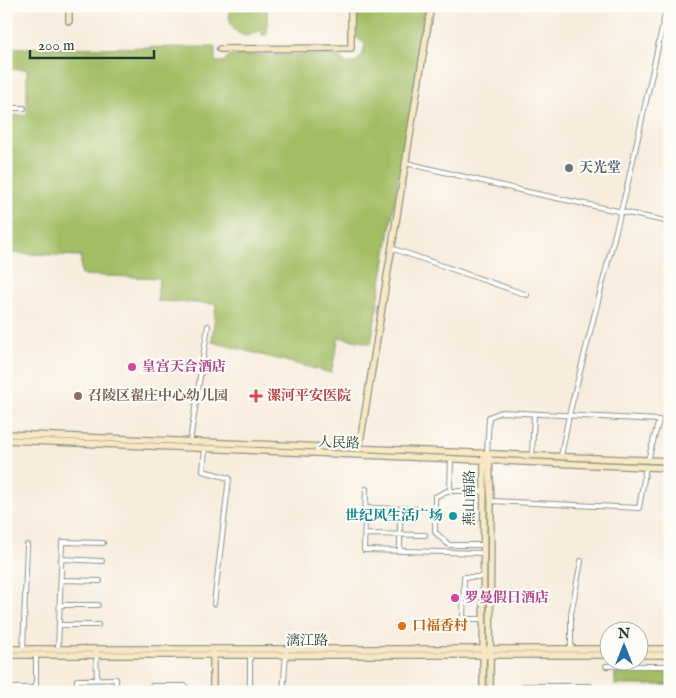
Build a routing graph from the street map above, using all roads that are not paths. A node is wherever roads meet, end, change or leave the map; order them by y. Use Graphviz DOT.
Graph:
graph roads {
  1 [pos="69,6"];
  2 [pos="351,6"];
  3 [pos="431,6"];
  4 [pos="667,6"];
  5 [pos="69,21"];
  6 [pos="220,49"];
  7 [pos="6,108"];
  8 [pos="24,108"];
  9 [pos="406,163"];
  10 [pos="621,213"];
  11 [pos="670,222"];
  12 [pos="391,248"];
  13 [pos="527,295"];
  14 [pos="208,326"];
  15 [pos="534,414"];
  16 [pos="569,415"];
  17 [pos="6,434"];
  18 [pos="6,440"];
  19 [pos="190,441"];
  20 [pos="360,448"];
  21 [pos="205,449"];
  22 [pos="486,454"];
  23 [pos="532,455"];
  24 [pos="358,456"];
  25 [pos="561,456"];
  26 [pos="451,459"];
  27 [pos="482,461"];
  28 [pos="490,461"];
  29 [pos="670,461"];
  30 [pos="647,464"];
  31 [pos="670,468"];
  32 [pos="366,489"];
  33 [pos="450,491"];
  34 [pos="483,491"];
  35 [pos="491,501"];
  36 [pos="366,508"];
  37 [pos="400,509"];
  38 [pos="421,509"];
  39 [pos="365,534"];
  40 [pos="400,534"];
  41 [pos="425,535"];
  42 [pos="103,543"];
  43 [pos="27,545"];
  44 [pos="483,546"];
  45 [pos="400,551"];
  46 [pos="483,553"];
  47 [pos="61,559"];
  48 [pos="102,561"];
  49 [pos="581,561"];
  50 [pos="491,572"];
  51 [pos="483,574"];
  52 [pos="61,580"];
  53 [pos="100,581"];
  54 [pos="214,604"];
  55 [pos="60,605"];
  56 [pos="98,605"];
  57 [pos="483,619"];
  58 [pos="59,625"];
  59 [pos="98,625"];
  60 [pos="6,649"];
  61 [pos="23,649"];
  62 [pos="58,649"];
  63 [pos="571,649"];
  64 [pos="598,649"];
  65 [pos="648,649"];
  66 [pos="670,649"];
  67 [pos="213,651"];
  68 [pos="286,651"];
  69 [pos="483,651"];
  70 [pos="96,652"];
  71 [pos="491,652"];
  72 [pos="36,654"];
  73 [pos="250,654"];
  74 [pos="6,655"];
  75 [pos="598,655"];
  76 [pos="651,655"];
  77 [pos="670,655"];
  78 [pos="651,666"];
  79 [pos="670,666"];
  80 [pos="97,679"];
  81 [pos="152,686"];
  82 [pos="524,686"];
  83 [pos="558,686"];
  84 [pos="590,686"];
  85 [pos="6,688"];
  86 [pos="20,690"];
  87 [pos="284,690"];
  88 [pos="77,692"];
  89 [pos="116,692"];
  90 [pos="186,692"];
  91 [pos="213,692"];
  92 [pos="250,692"];
  93 [pos="306,692"];
  94 [pos="483,692"];
  95 [pos="490,692"];
  96 [pos="558,692"];
  1 -- 5 [label="main road"];
  2 -- 6 [label="main road"];
  3 -- 9 [label="main road"];
  4 -- 10 [label="street"];
  7 -- 8 [label="street"];
  9 -- 10 [label="street"];
  9 -- 12 [label="main road"];
  10 -- 11 [label="street"];
  10 -- 16 [label="street"];
  12 -- 13 [label="street"];
  12 -- 20 [label="main road"];
  14 -- 19 [label="street"];
  15 -- 16 [label="street"];
  15 -- 22 [label="street"];
  15 -- 23 [label="street"];
  16 -- 25 [label="street"];
  16 -- 30 [label="street"];
  17 -- 19 [label="main road, 人民路"];
  18 -- 21 [label="main road, 人民路"];
  19 -- 20 [label="main road, 人民路"];
  20 -- 22 [label="main road, 人民路"];
  20 -- 24 [label="main road"];
  21 -- 24 [label="main road, 人民路"];
  21 -- 54 [label="street"];
  22 -- 23 [label="main road, 人民路"];
  22 -- 27 [label="main road, 燕山南路"];
  22 -- 28 [label="main road, 燕山南路"];
  23 -- 25 [label="main road, 人民路"];
  24 -- 26 [label="main road, 人民路"];
  25 -- 30 [label="main road, 人民路"];
  26 -- 27 [label="main road, 人民路"];
  26 -- 33 [label="street"];
  27 -- 28 [label="main road, 人民路"];
  27 -- 34 [label="main road, 燕山南路"];
  28 -- 30 [label="main road, 人民路"];
  28 -- 35 [label="main road, 燕山南路"];
  29 -- 30 [label="main road, 人民路"];
  30 -- 31 [label="main road, 人民路"];
  30 -- 35 [label="street"];
  32 -- 36 [label="street"];
  33 -- 34 [label="street"];
  33 -- 44 [label="street"];
  34 -- 44 [label="main road, 燕山南路"];
  35 -- 50 [label="main road, 燕山南路"];
  36 -- 37 [label="street"];
  36 -- 39 [label="street"];
  37 -- 38 [label="street"];
  37 -- 40 [label="street"];
  39 -- 40 [label="street"];
  39 -- 45 [label="street"];
  40 -- 41 [label="street"];
  40 -- 45 [label="street"];
  42 -- 47 [label="street"];
  43 -- 61 [label="street"];
  44 -- 46 [label="main road, 燕山南路"];
  45 -- 46 [label="street"];
  46 -- 51 [label="main road, 燕山南路"];
  47 -- 48 [label="street"];
  47 -- 52 [label="street"];
  49 -- 63 [label="street"];
  50 -- 51 [label="main road"];
  50 -- 71 [label="main road, 燕山南路"];
  51 -- 57 [label="main road, 燕山南路"];
  51 -- 57 [label="street"];
  52 -- 53 [label="street"];
  52 -- 55 [label="street"];
  55 -- 56 [label="street"];
  55 -- 58 [label="street"];
  57 -- 69 [label="main road, 燕山南路"];
  58 -- 59 [label="street"];
  58 -- 62 [label="street"];
  60 -- 61 [label="main road, 漓江路"];
  61 -- 62 [label="main road, 漓江路"];
  62 -- 70 [label="main road, 漓江路"];
  63 -- 64 [label="main road, 漓江路"];
  63 -- 71 [label="main road, 漓江路"];
  65 -- 66 [label="main road"];
  67 -- 68 [label="main road, 漓江路"];
  67 -- 70 [label="main road, 漓江路"];
  67 -- 73 [label="main road, 漓江路"];
  67 -- 91 [label="main road"];
  68 -- 69 [label="main road, 漓江路"];
  68 -- 73 [label="main road, 漓江路"];
  68 -- 87 [label="street"];
  69 -- 71 [label="main road, 漓江路"];
  69 -- 94 [label="main road, 燕山南路"];
  70 -- 72 [label="main road, 漓江路"];
  70 -- 80 [label="street"];
  71 -- 75 [label="main road, 漓江路"];
  71 -- 95 [label="main road, 燕山南路"];
  72 -- 74 [label="main road, 漓江路"];
  72 -- 86 [label="street"];
  73 -- 92 [label="street"];
  76 -- 77 [label="main road"];
  76 -- 78 [label="street"];
  78 -- 79 [label="street"];
  80 -- 88 [label="street"];
  80 -- 89 [label="street"];
  81 -- 90 [label="street"];
  82 -- 83 [label="street"];
  83 -- 84 [label="street"];
  83 -- 96 [label="street"];
  85 -- 86 [label="street"];
  87 -- 93 [label="street"];
}
